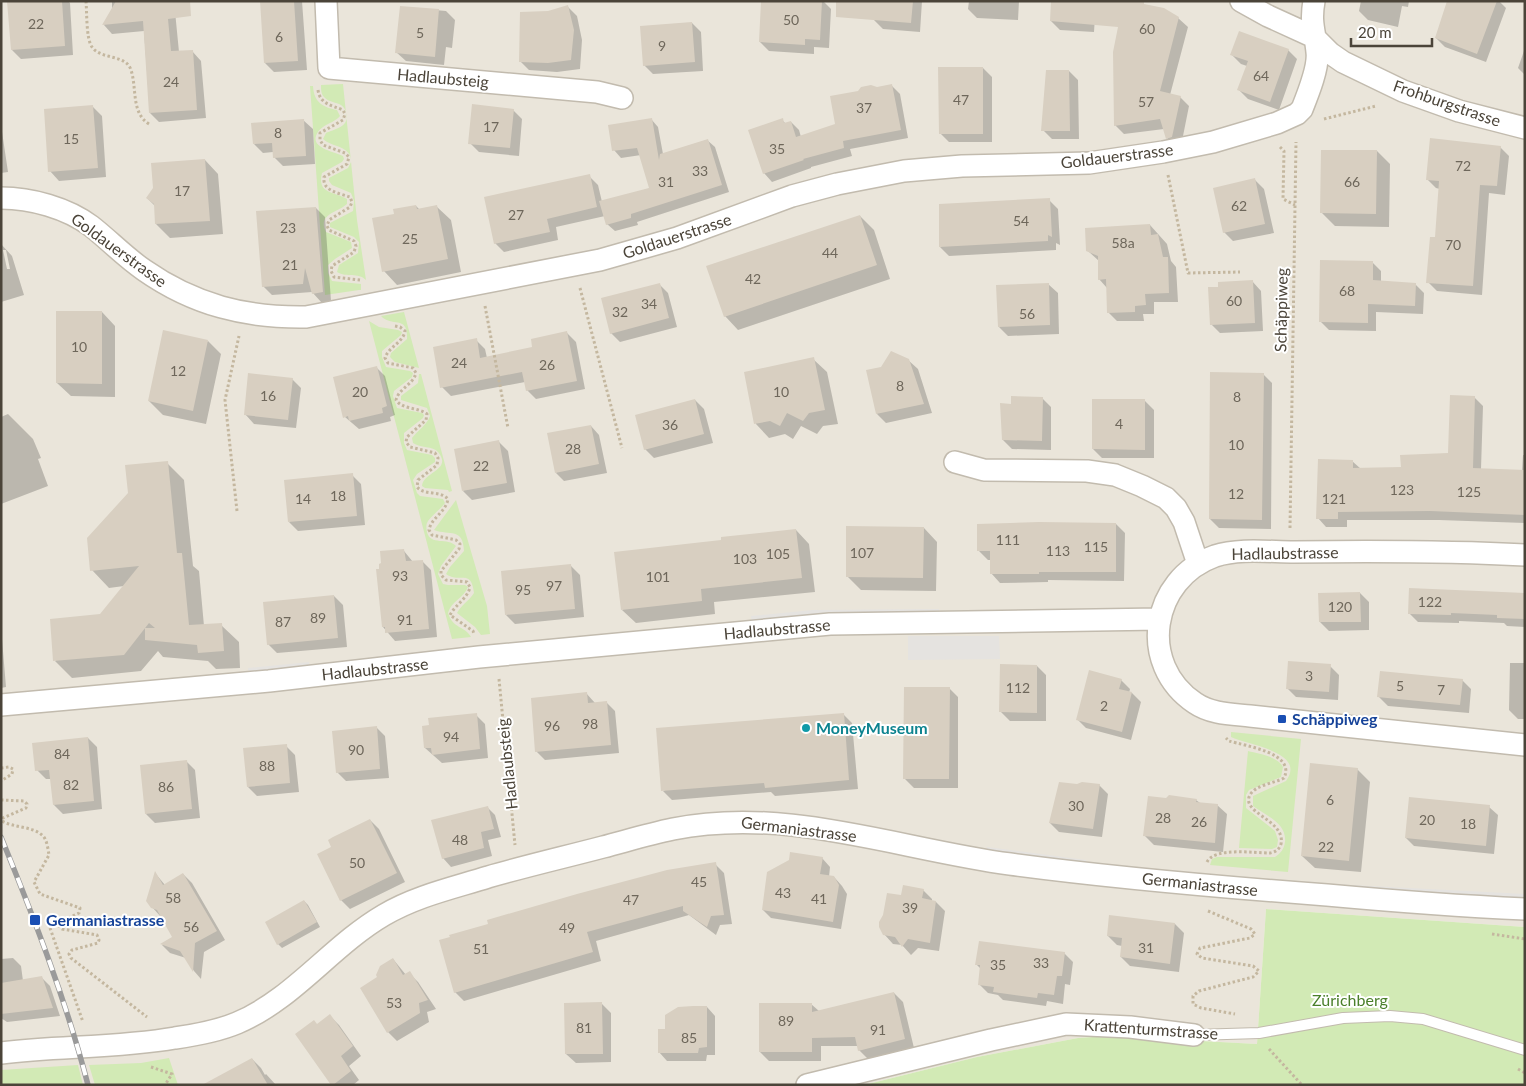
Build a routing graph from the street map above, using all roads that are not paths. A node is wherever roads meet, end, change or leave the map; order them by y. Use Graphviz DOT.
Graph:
graph roads {
  1 [pos="326,1"];
  2 [pos="1241,1"];
  3 [pos="1314,1"];
  4 [pos="1314,38"];
  5 [pos="622,98"];
  6 [pos="1525,128"];
  7 [pos="1,198"];
  8 [pos="955,462"];
  9 [pos="1525,555"];
  10 [pos="1198,564"];
  11 [pos="1159,619"];
  12 [pos="1,705"];
  13 [pos="1525,745"];
  14 [pos="1525,909"];
  15 [pos="1194,1035"];
  16 [pos="1525,1050"];
  17 [pos="1,1053"];
  18 [pos="808,1085"];
  1 -- 5 [label="street, Hadlaubsteig"];
  2 -- 4 [label="street, Frohburgstrasse"];
  3 -- 4 [label="street"];
  4 -- 6 [label="street, Frohburgstrasse"];
  4 -- 7 [label="street, Goldauerstrasse"];
  8 -- 10 [label="street"];
  9 -- 10 [label="street, Hadlaubstrasse"];
  10 -- 11 [label="street, Hadlaubstrasse"];
  11 -- 12 [label="street, Hadlaubstrasse"];
  11 -- 13 [label="street"];
  14 -- 17 [label="street, Germaniastrasse"];
  15 -- 16 [label="lane, Krattenturmstrasse"];
  15 -- 18 [label="street, Krattenturmstrasse"];
}
